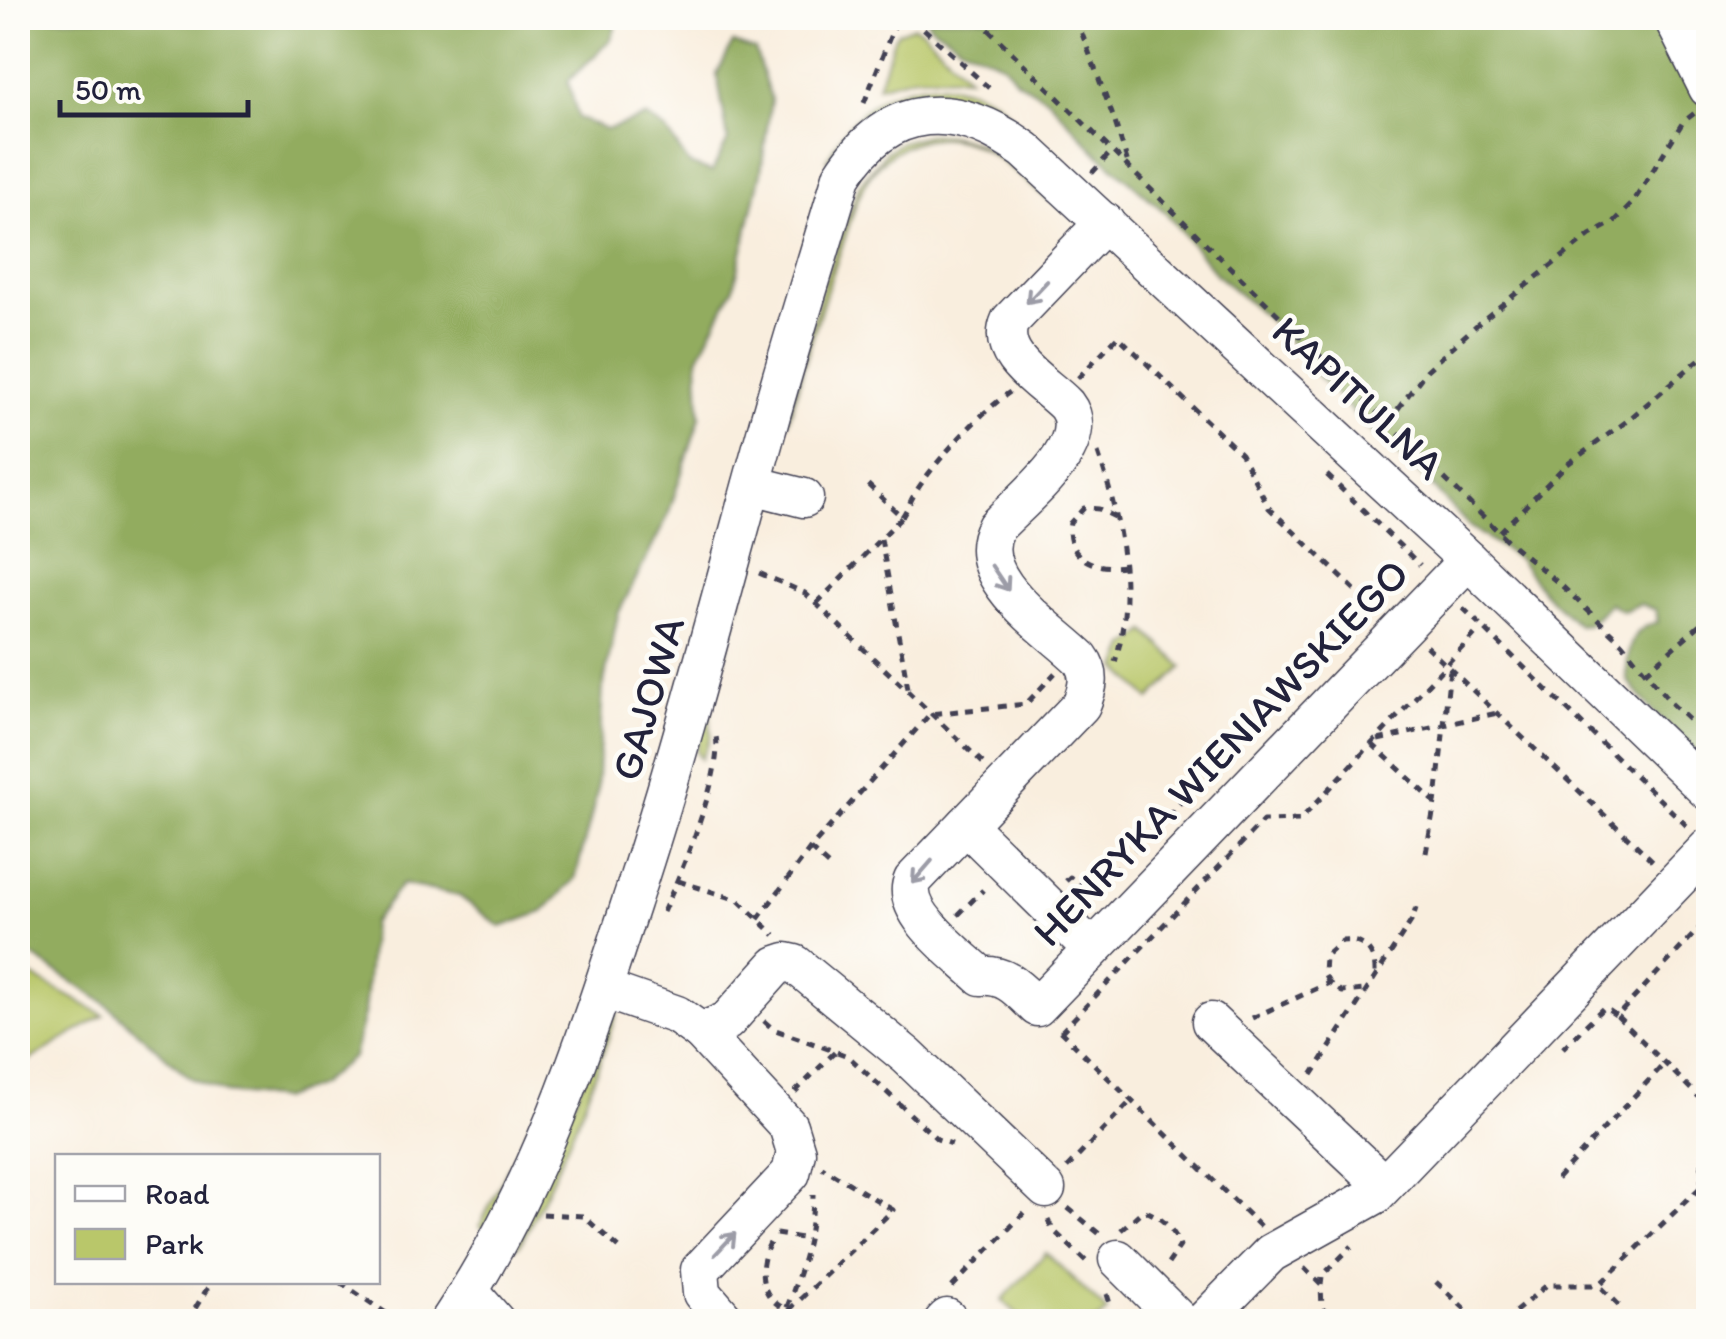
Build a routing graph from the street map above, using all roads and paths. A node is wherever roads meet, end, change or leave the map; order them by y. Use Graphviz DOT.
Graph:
graph roads {
  1 [pos="901,18"];
  2 [pos="912,18"];
  3 [pos="977,18"];
  4 [pos="1076,18"];
  5 [pos="1673,18"];
  6 [pos="989,88"];
  7 [pos="1708,88"];
  8 [pos="864,102"];
  9 [pos="1708,102"];
  10 [pos="922,116"];
  11 [pos="1111,152"];
  12 [pos="1130,172"];
  13 [pos="1087,178"];
  14 [pos="1104,222"];
  15 [pos="1708,352"];
  16 [pos="1056,397"];
  17 [pos="1388,422"];
  18 [pos="1318,466"];
  19 [pos="863,480"];
  20 [pos="752,485"];
  21 [pos="804,498"];
  22 [pos="1115,516"];
  23 [pos="902,517"];
  24 [pos="1500,532"];
  25 [pos="881,539"];
  26 [pos="754,565"];
  27 [pos="1124,566"];
  28 [pos="1455,573"];
  29 [pos="759,574"];
  30 [pos="749,584"];
  31 [pos="817,603"];
  32 [pos="1708,618"];
  33 [pos="1402,628"];
  34 [pos="1476,633"];
  35 [pos="1074,652"];
  36 [pos="1449,667"];
  37 [pos="1645,672"];
  38 [pos="909,694"];
  39 [pos="1081,705"];
  40 [pos="1497,713"];
  41 [pos="930,714"];
  42 [pos="713,722"];
  43 [pos="1444,726"];
  44 [pos="1708,738"];
  45 [pos="1374,742"];
  46 [pos="1005,784"];
  47 [pos="1708,791"];
  48 [pos="1436,803"];
  49 [pos="1203,810"];
  50 [pos="966,825"];
  51 [pos="1701,840"];
  52 [pos="810,849"];
  53 [pos="1426,853"];
  54 [pos="832,869"];
  55 [pos="1678,879"];
  56 [pos="1062,885"];
  57 [pos="1416,908"];
  58 [pos="758,919"];
  59 [pos="658,922"];
  60 [pos="1092,949"];
  61 [pos="1375,977"];
  62 [pos="1328,983"];
  63 [pos="603,989"];
  64 [pos="1368,989"];
  65 [pos="744,1002"];
  66 [pos="1617,1016"];
  67 [pos="1049,1020"];
  68 [pos="1216,1027"];
  69 [pos="702,1032"];
  70 [pos="835,1052"];
  71 [pos="1665,1064"];
  72 [pos="1294,1102"];
  73 [pos="1706,1102"];
  74 [pos="785,1126"];
  75 [pos="954,1145"];
  76 [pos="1557,1179"];
  77 [pos="1708,1180"];
  78 [pos="1384,1185"];
  79 [pos="1701,1187"];
  80 [pos="1046,1189"];
  81 [pos="813,1191"];
  82 [pos="554,1199"];
  83 [pos="543,1214"];
  84 [pos="538,1230"];
  85 [pos="807,1239"];
  86 [pos="1282,1246"];
  87 [pos="624,1252"];
  88 [pos="1104,1271"];
  89 [pos="1436,1282"];
  90 [pos="210,1284"];
  91 [pos="343,1284"];
  92 [pos="1599,1286"];
  93 [pos="1619,1304"];
  94 [pos="459,1306"];
  95 [pos="785,1310"];
  96 [pos="188,1322"];
  97 [pos="399,1322"];
  98 [pos="496,1322"];
  99 [pos="727,1322"];
  100 [pos="781,1322"];
  101 [pos="1110,1322"];
  102 [pos="1182,1322"];
  103 [pos="1203,1322"];
  104 [pos="1336,1322"];
  105 [pos="1479,1322"];
  106 [pos="1503,1322"];
  1 -- 8 [label="path"];
  2 -- 6 [label="path"];
  3 -- 11 [label="path"];
  4 -- 12 [label="path"];
  5 -- 7 [label="street"];
  9 -- 17 [label="path"];
  10 -- 14 [label="street, KAPITULNA"];
  10 -- 20 [label="street, GAJOWA"];
  11 -- 12 [label="path"];
  11 -- 13 [label="path"];
  12 -- 17 [label="path"];
  14 -- 16 [label="street, one-way"];
  14 -- 28 [label="street, KAPITULNA"];
  15 -- 24 [label="path"];
  16 -- 22 [label="path"];
  16 -- 23 [label="path"];
  16 -- 33 [label="path"];
  16 -- 35 [label="street, one-way"];
  17 -- 24 [label="path"];
  18 -- 28 [label="path"];
  19 -- 23 [label="path"];
  20 -- 21 [label="street"];
  20 -- 63 [label="street, GAJOWA"];
  22 -- 27 [label="path"];
  22 -- 27 [label="path"];
  23 -- 25 [label="path"];
  24 -- 37 [label="path"];
  25 -- 31 [label="path"];
  25 -- 38 [label="path"];
  26 -- 30 [label="path"];
  27 -- 39 [label="path"];
  28 -- 33 [label="street, HENRYKA WIENIAWSKIEGO"];
  28 -- 47 [label="street, KAPITULNA"];
  28 -- 51 [label="path"];
  29 -- 31 [label="path"];
  31 -- 38 [label="path"];
  32 -- 37 [label="path"];
  33 -- 36 [label="path"];
  33 -- 60 [label="street, HENRYKA WIENIAWSKIEGO"];
  34 -- 36 [label="path"];
  35 -- 39 [label="street"];
  35 -- 41 [label="path"];
  36 -- 40 [label="path"];
  36 -- 43 [label="path"];
  36 -- 45 [label="path"];
  37 -- 44 [label="path"];
  38 -- 41 [label="path"];
  39 -- 46 [label="street"];
  40 -- 43 [label="path"];
  40 -- 55 [label="path"];
  41 -- 46 [label="path"];
  41 -- 52 [label="path"];
  42 -- 59 [label="path"];
  43 -- 45 [label="path"];
  43 -- 48 [label="path"];
  45 -- 48 [label="path"];
  45 -- 67 [label="path"];
  46 -- 50 [label="street"];
  48 -- 53 [label="path"];
  49 -- 56 [label="path"];
  50 -- 60 [label="street"];
  50 -- 67 [label="street, one-way"];
  51 -- 55 [label="street"];
  52 -- 54 [label="path"];
  52 -- 58 [label="path"];
  55 -- 78 [label="street"];
  57 -- 61 [label="path"];
  60 -- 67 [label="street, HENRYKA WIENIAWSKIEGO"];
  61 -- 62 [label="path"];
  61 -- 64 [label="path"];
  62 -- 64 [label="path"];
  62 -- 68 [label="path"];
  63 -- 69 [label="street"];
  63 -- 94 [label="street, GAJOWA"];
  64 -- 72 [label="path"];
  65 -- 69 [label="street"];
  65 -- 70 [label="path"];
  65 -- 80 [label="street"];
  66 -- 71 [label="path"];
  67 -- 86 [label="path"];
  68 -- 72 [label="street"];
  69 -- 74 [label="street"];
  70 -- 74 [label="path"];
  70 -- 75 [label="path"];
  71 -- 73 [label="path"];
  71 -- 76 [label="path"];
  72 -- 78 [label="street"];
  73 -- 79 [label="path"];
  74 -- 95 [label="path"];
  99 -- 74 [label="street, one-way"];
  77 -- 79 [label="path"];
  78 -- 86 [label="street"];
  79 -- 92 [label="path"];
  80 -- 88 [label="path"];
  81 -- 85 [label="path"];
  82 -- 83 [label="path"];
  83 -- 84 [label="path"];
  83 -- 87 [label="path"];
  85 -- 95 [label="path"];
  85 -- 95 [label="path"];
  86 -- 103 [label="street"];
  86 -- 104 [label="path"];
  88 -- 101 [label="path"];
  88 -- 102 [label="street"];
  89 -- 105 [label="path"];
  90 -- 96 [label="path"];
  91 -- 97 [label="path"];
  92 -- 93 [label="path"];
  92 -- 106 [label="path"];
  94 -- 98 [label="street"];
  95 -- 100 [label="path"];
}
